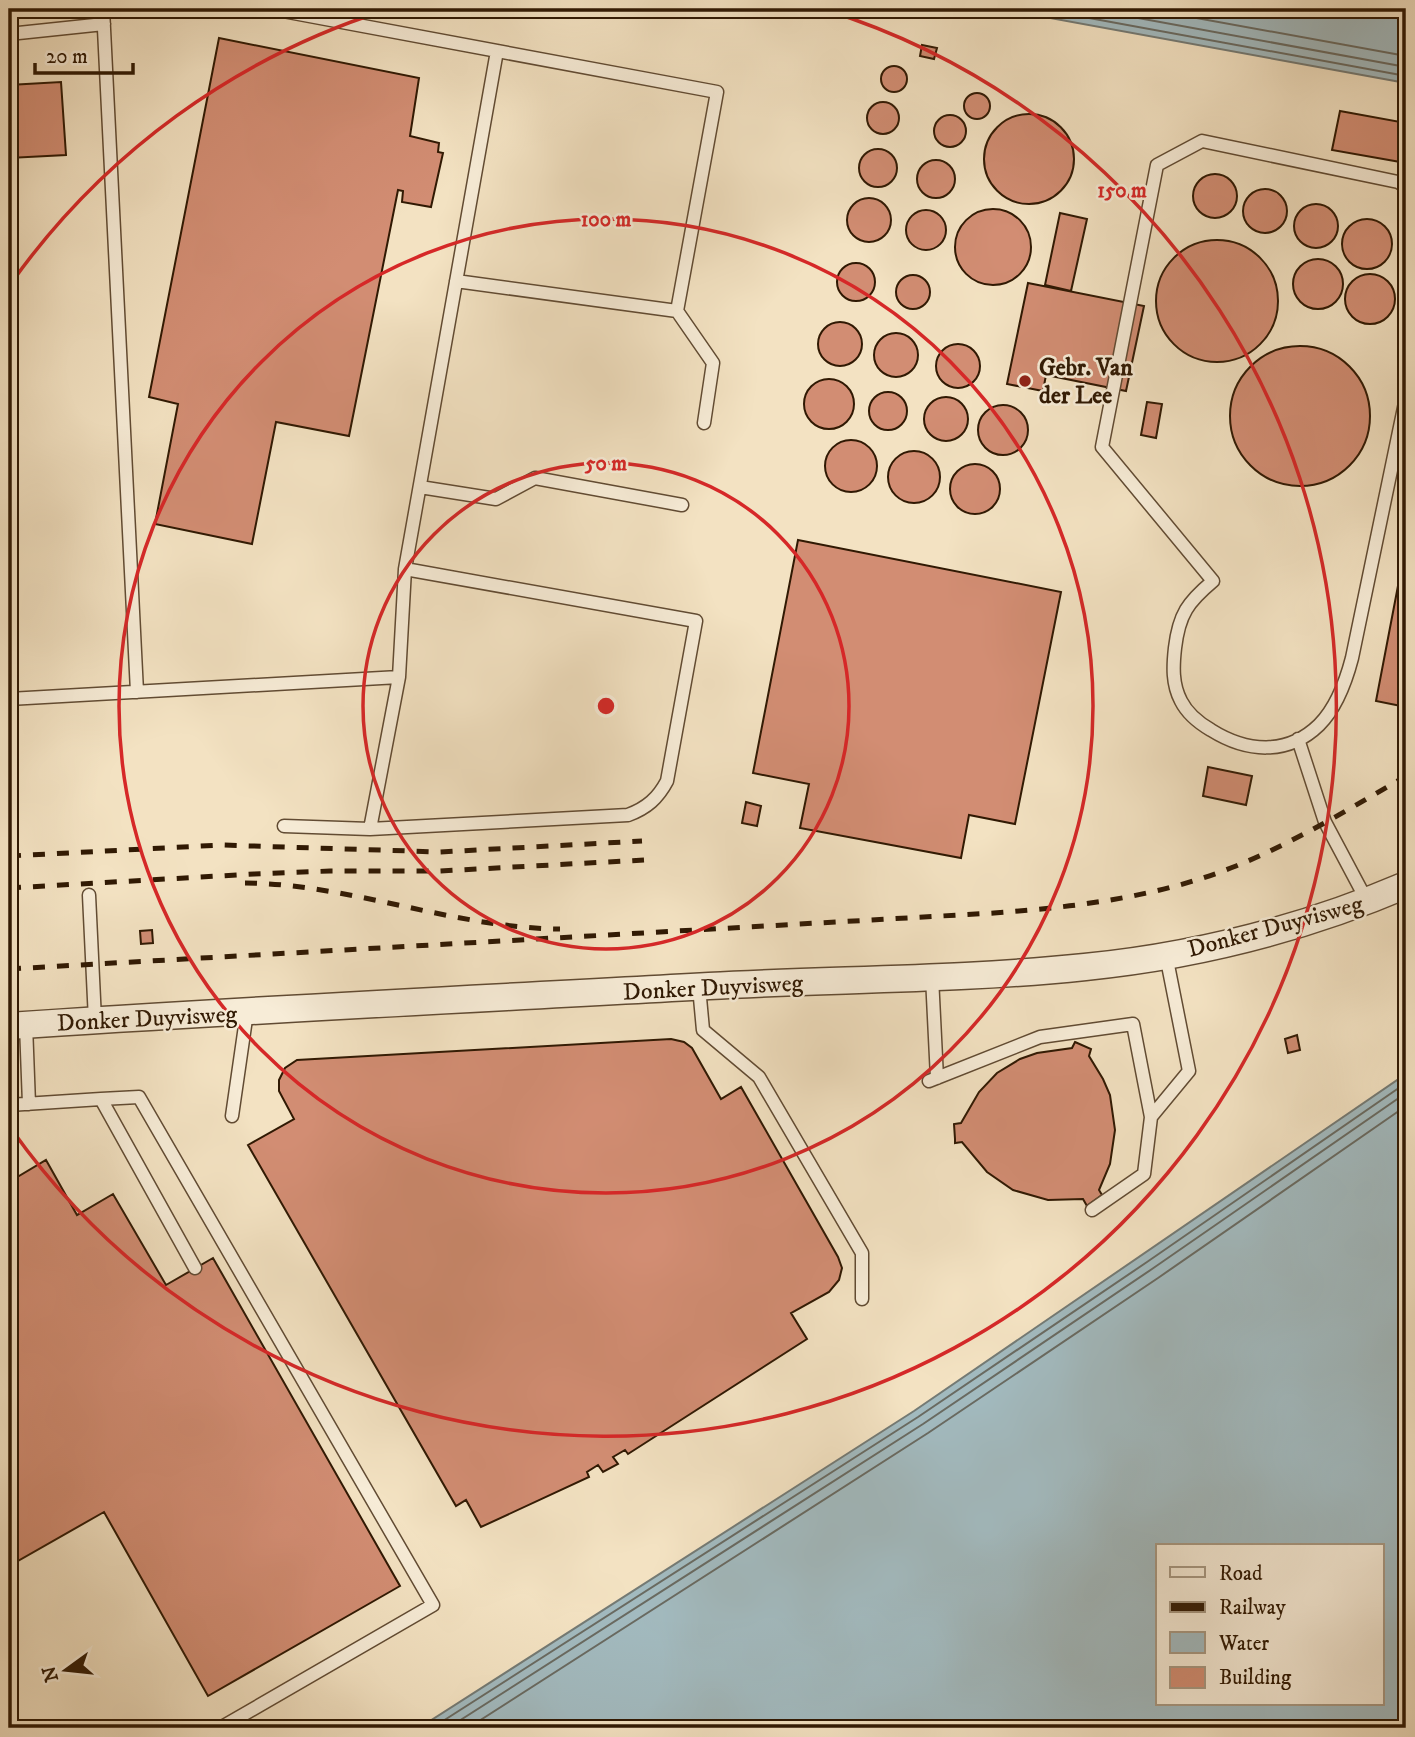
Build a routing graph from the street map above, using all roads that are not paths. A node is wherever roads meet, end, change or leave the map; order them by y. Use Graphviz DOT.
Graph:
graph roads {
  1 [pos="103,9"];
  2 [pos="272,9"];
  3 [pos="104,23"];
  4 [pos="9,34"];
  5 [pos="498,51"];
  6 [pos="1406,187"];
  7 [pos="456,281"];
  8 [pos="677,311"];
  9 [pos="1406,398"];
  10 [pos="704,423"];
  11 [pos="420,487"];
  12 [pos="682,505"];
  13 [pos="405,569"];
  14 [pos="399,677"];
  15 [pos="137,692"];
  16 [pos="9,699"];
  17 [pos="1298,739"];
  18 [pos="284,826"];
  19 [pos="370,829"];
  20 [pos="1406,885"];
  21 [pos="89,895"];
  22 [pos="1367,902"];
  23 [pos="1166,955"];
  24 [pos="932,977"];
  25 [pos="699,987"];
  26 [pos="247,1012"];
  27 [pos="95,1020"];
  28 [pos="18,1025"];
  29 [pos="101,1099"];
  30 [pos="29,1104"];
  31 [pos="9,1105"];
  32 [pos="232,1116"];
  33 [pos="1151,1116"];
  34 [pos="1092,1210"];
  35 [pos="195,1268"];
  36 [pos="862,1299"];
  37 [pos="222,1727"];
  1 -- 3 [label="lane"];
  2 -- 5 [label="lane"];
  3 -- 4 [label="lane"];
  3 -- 15 [label="lane"];
  5 -- 7 [label="lane"];
  5 -- 8 [label="lane"];
  6 -- 17 [label="lane"];
  7 -- 8 [label="lane"];
  7 -- 11 [label="lane"];
  8 -- 10 [label="lane"];
  9 -- 17 [label="lane"];
  11 -- 12 [label="lane"];
  11 -- 13 [label="lane"];
  13 -- 14 [label="lane"];
  13 -- 19 [label="lane"];
  14 -- 15 [label="lane"];
  14 -- 19 [label="lane"];
  15 -- 16 [label="lane"];
  17 -- 22 [label="lane"];
  18 -- 19 [label="lane"];
  20 -- 22 [label="street, Donker Duyvisweg"];
  21 -- 27 [label="lane"];
  22 -- 23 [label="street, Donker Duyvisweg"];
  23 -- 24 [label="street, Donker Duyvisweg"];
  23 -- 33 [label="lane"];
  24 -- 25 [label="street, Donker Duyvisweg"];
  24 -- 33 [label="lane"];
  25 -- 26 [label="street, Donker Duyvisweg"];
  25 -- 36 [label="lane"];
  26 -- 27 [label="street, Donker Duyvisweg"];
  26 -- 32 [label="lane"];
  27 -- 28 [label="street, Donker Duyvisweg"];
  28 -- 30 [label="lane"];
  29 -- 30 [label="lane"];
  29 -- 35 [label="lane"];
  29 -- 37 [label="lane"];
  30 -- 31 [label="lane"];
  33 -- 34 [label="lane"];
}
